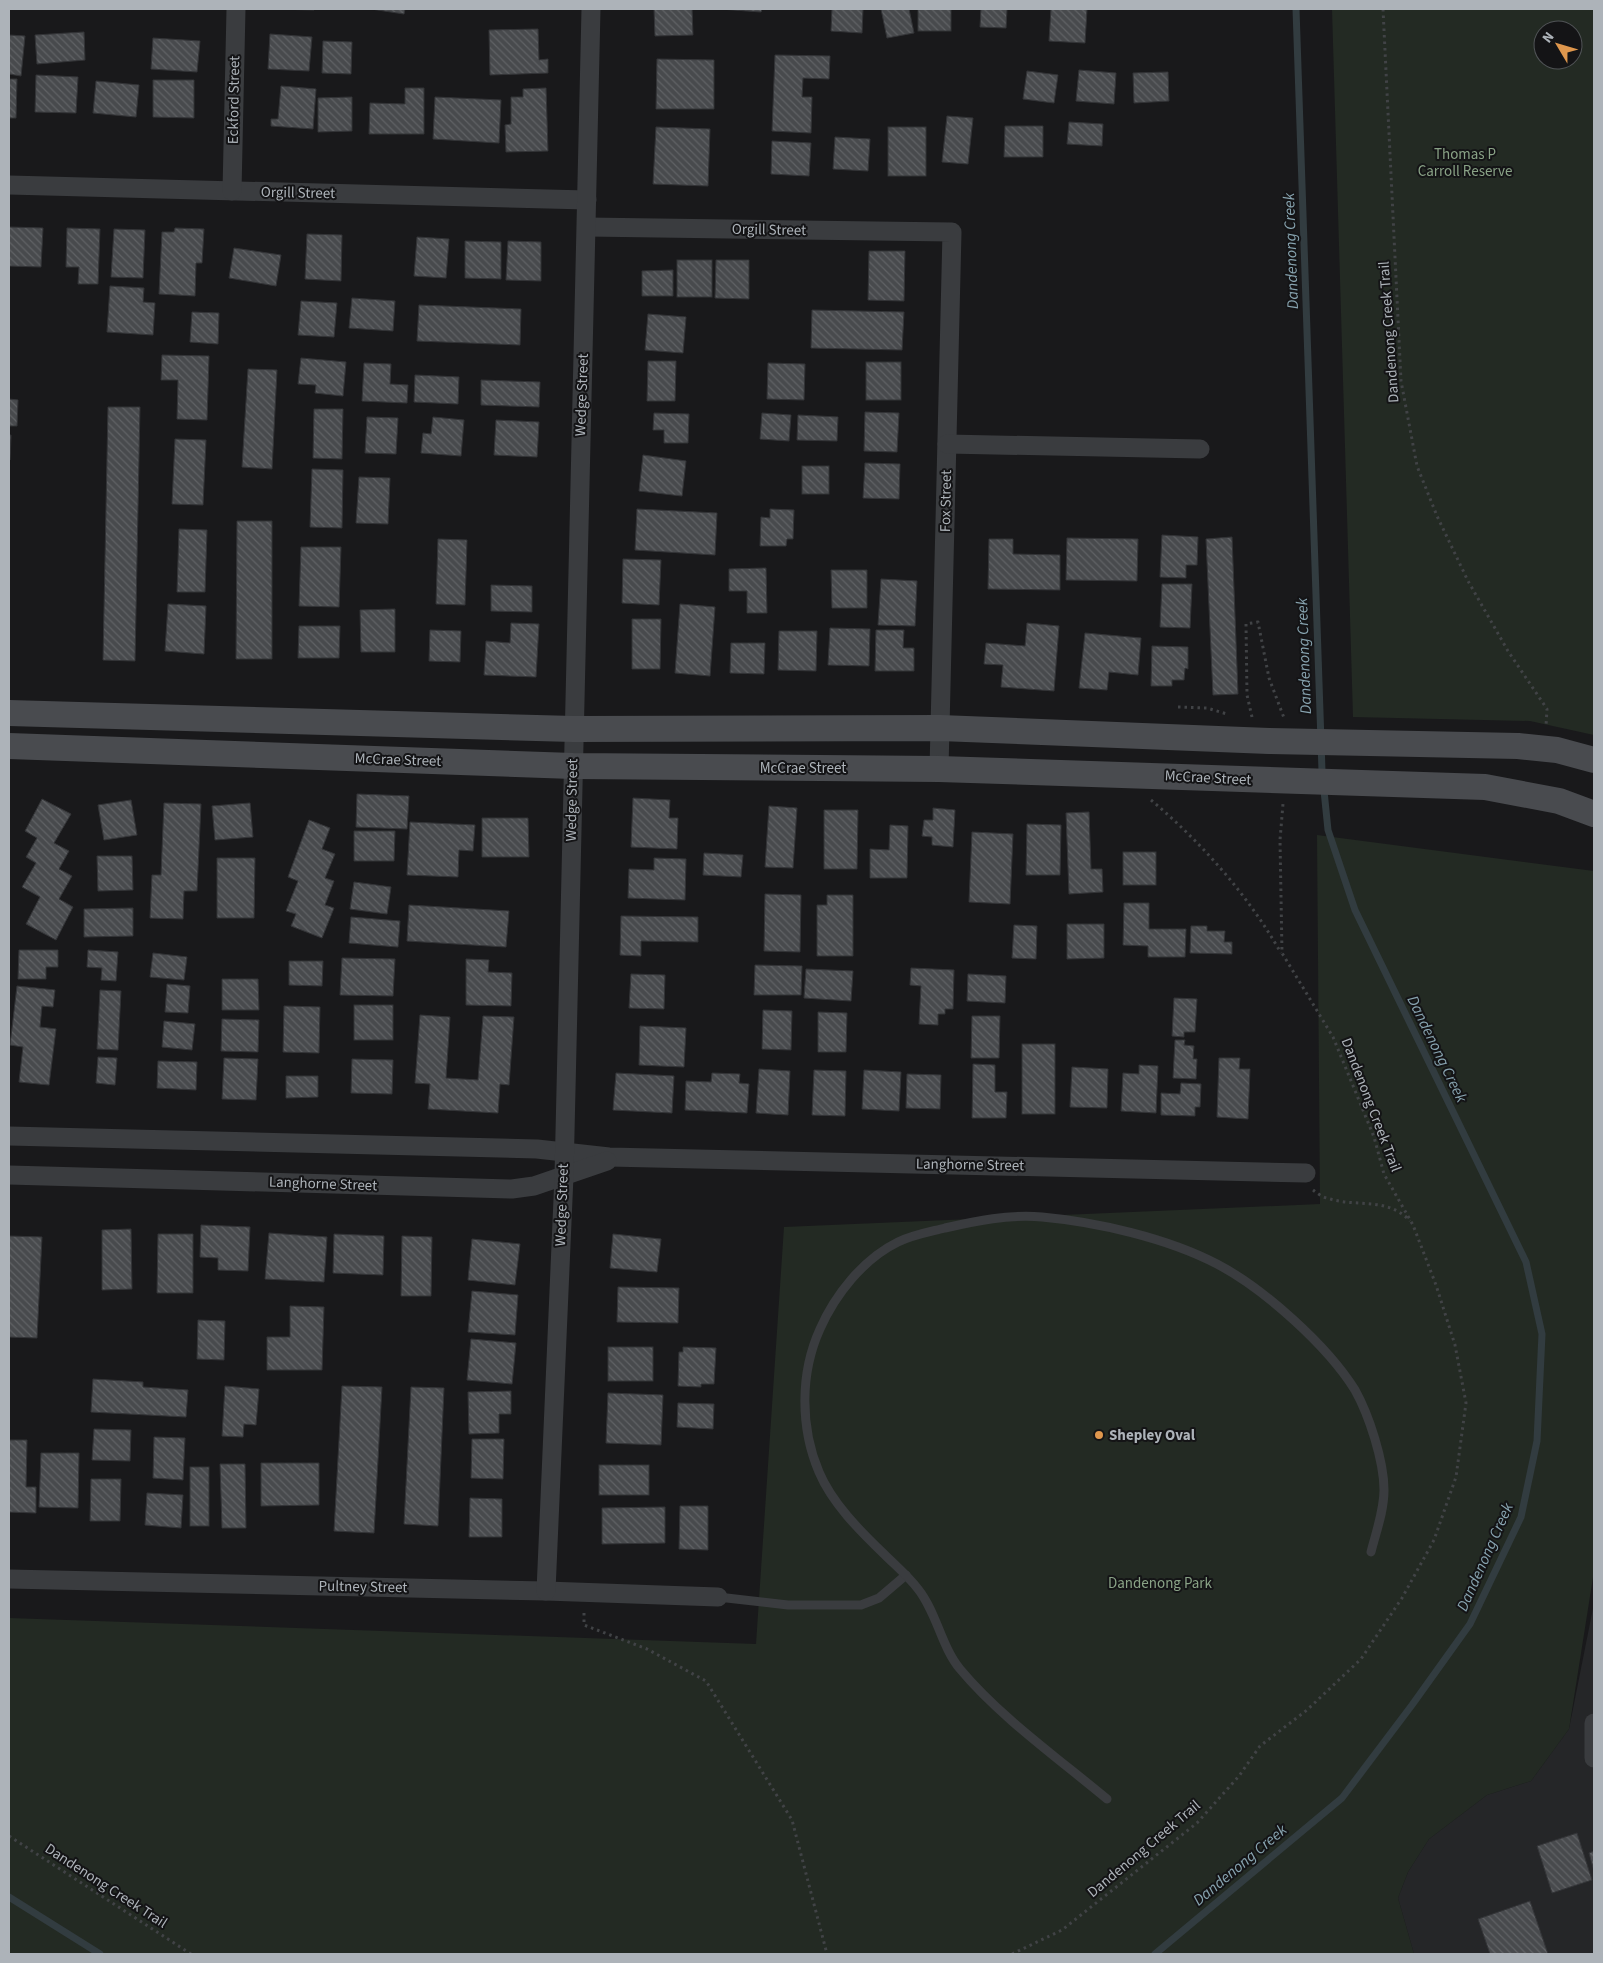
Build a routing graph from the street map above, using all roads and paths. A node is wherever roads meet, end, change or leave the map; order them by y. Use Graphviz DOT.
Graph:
graph roads {
  1 [pos="236,9"];
  2 [pos="591,9"];
  3 [pos="1383,9"];
  4 [pos="9,185"];
  5 [pos="232,191"];
  6 [pos="587,200"];
  7 [pos="587,228"];
  8 [pos="952,232"];
  9 [pos="947,444"];
  10 [pos="1200,450"];
  11 [pos="1178,707"];
  12 [pos="9,713"];
  13 [pos="1235,716"];
  14 [pos="1245,718"];
  15 [pos="1252,718"];
  16 [pos="940,728"];
  17 [pos="574,729"];
  18 [pos="1270,729"];
  19 [pos="1546,733"];
  20 [pos="9,746"];
  21 [pos="1593,759"];
  22 [pos="573,766"];
  23 [pos="938,769"];
  24 [pos="1121,774"];
  25 [pos="1274,788"];
  26 [pos="1594,814"];
  27 [pos="1282,953"];
  28 [pos="9,1136"];
  29 [pos="564,1152"];
  30 [pos="633,1157"];
  31 [pos="1285,1172"];
  32 [pos="1306,1173"];
  33 [pos="9,1175"];
  34 [pos="564,1176"];
  35 [pos="1413,1225"];
  36 [pos="1371,1552"];
  37 [pos="906,1575"];
  38 [pos="9,1579"];
  39 [pos="546,1591"];
  40 [pos="585,1592"];
  41 [pos="718,1597"];
  42 [pos="1594,1723"];
  43 [pos="1594,1758"];
  44 [pos="1107,1799"];
  45 [pos="9,1836"];
  46 [pos="191,1954"];
  47 [pos="827,1954"];
  48 [pos="1012,1954"];
  1 -- 5 [label="street, Eckford Street"];
  2 -- 6 [label="street, Wedge Street"];
  3 -- 19 [label="path, Dandenong Creek Trail"];
  4 -- 5 [label="street, Orgill Street"];
  5 -- 6 [label="street, Orgill Street"];
  6 -- 7 [label="street, Wedge Street"];
  7 -- 8 [label="street, Orgill Street"];
  7 -- 17 [label="street, Wedge Street"];
  8 -- 9 [label="street, Fox Street"];
  9 -- 10 [label="street"];
  9 -- 16 [label="street, Fox Street"];
  11 -- 13 [label="path"];
  12 -- 17 [label="main road"];
  14 -- 15 [label="path"];
  15 -- 18 [label="path"];
  15 -- 18 [label="path"];
  16 -- 17 [label="main road"];
  16 -- 18 [label="main road"];
  16 -- 23 [label="street, Fox Street"];
  17 -- 22 [label="street, Wedge Street"];
  18 -- 21 [label="main road"];
  20 -- 22 [label="main road, McCrae Street"];
  22 -- 23 [label="main road, McCrae Street"];
  22 -- 29 [label="street, Wedge Street"];
  23 -- 24 [label="main road, McCrae Street"];
  24 -- 25 [label="main road, McCrae Street"];
  24 -- 27 [label="path, Dandenong Creek Trail"];
  25 -- 26 [label="main road, McCrae Street"];
  25 -- 27 [label="path"];
  27 -- 35 [label="path, Dandenong Creek Trail"];
  28 -- 29 [label="street, Langhorne Street"];
  29 -- 30 [label="street, Langhorne Street"];
  29 -- 34 [label="street, Wedge Street"];
  30 -- 31 [label="street, Langhorne Street"];
  30 -- 34 [label="street, Langhorne Street"];
  31 -- 32 [label="street, Langhorne Street"];
  31 -- 35 [label="path"];
  33 -- 34 [label="street, Langhorne Street"];
  34 -- 39 [label="street, Wedge Street"];
  35 -- 48 [label="path, Dandenong Creek Trail"];
  36 -- 37 [label="lane"];
  37 -- 41 [label="lane"];
  37 -- 44 [label="lane"];
  38 -- 39 [label="street, Pultney Street"];
  39 -- 40 [label="street, Pultney Street"];
  40 -- 41 [label="street, Pultney Street"];
  40 -- 47 [label="path"];
  42 -- 43 [label="street"];
  45 -- 46 [label="path, Dandenong Creek Trail"];
}
